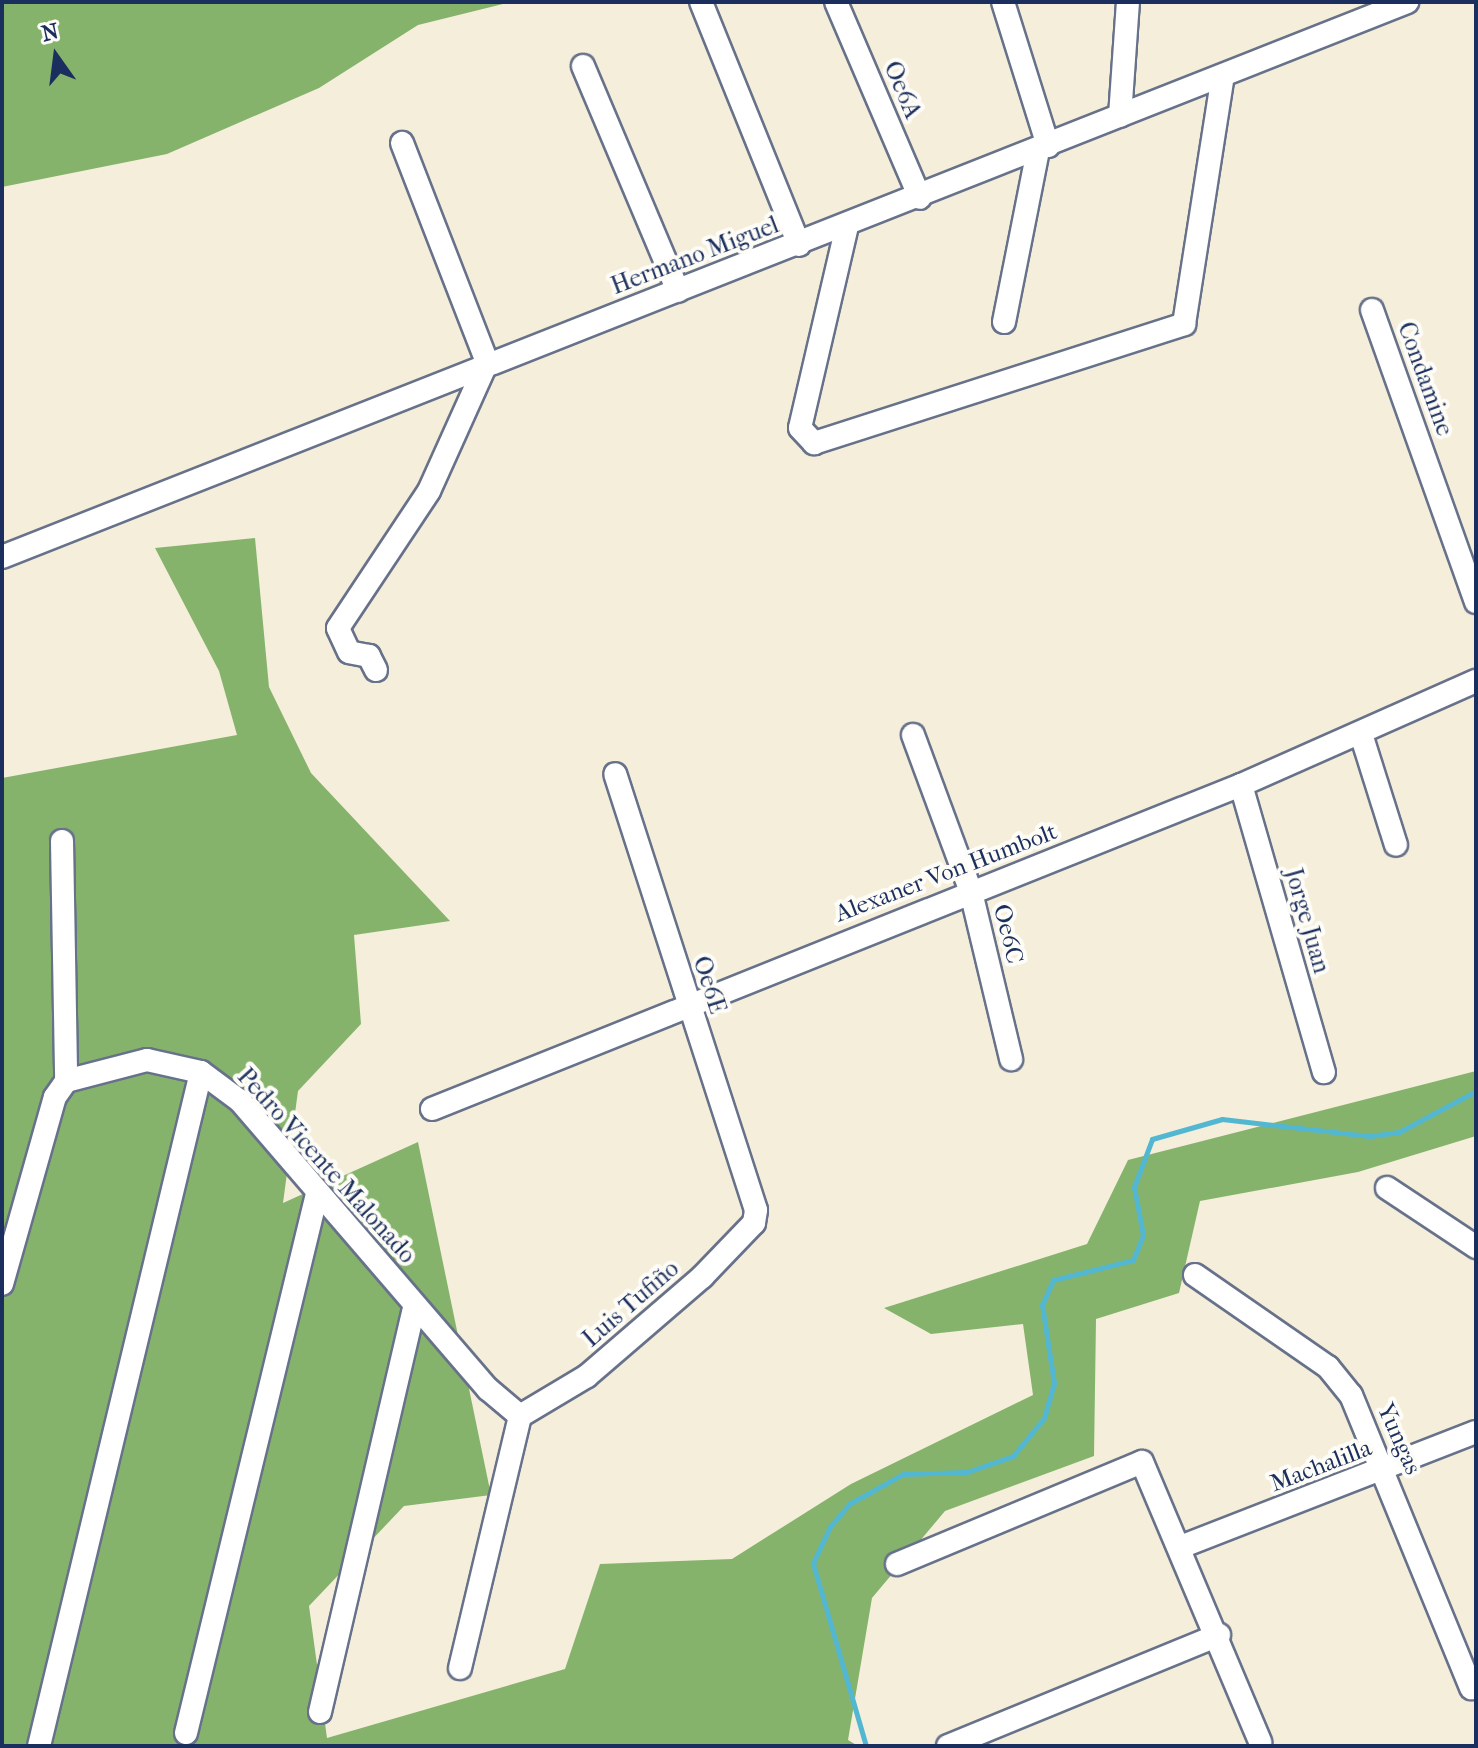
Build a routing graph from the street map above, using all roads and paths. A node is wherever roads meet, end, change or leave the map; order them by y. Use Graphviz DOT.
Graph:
graph roads {
  1 [pos="701,2"];
  2 [pos="836,2"];
  3 [pos="1003,2"];
  4 [pos="1128,2"];
  5 [pos="1407,2"];
  6 [pos="583,66"];
  7 [pos="1223,76"];
  8 [pos="1120,116"];
  9 [pos="402,143"];
  10 [pos="1043,148"];
  11 [pos="920,198"];
  12 [pos="847,226"];
  13 [pos="799,245"];
  14 [pos="678,291"];
  15 [pos="1372,310"];
  16 [pos="1004,322"];
  17 [pos="487,362"];
  18 [pos="2,557"];
  19 [pos="1476,602"];
  20 [pos="376,670"];
  21 [pos="1476,681"];
  22 [pos="1361,734"];
  23 [pos="913,735"];
  24 [pos="615,774"];
  25 [pos="1241,785"];
  26 [pos="62,841"];
  27 [pos="1396,845"];
  28 [pos="971,892"];
  29 [pos="687,1001"];
  30 [pos="1011,1059"];
  31 [pos="201,1072"];
  32 [pos="1324,1072"];
  33 [pos="66,1081"];
  34 [pos="432,1109"];
  35 [pos="1387,1188"];
  36 [pos="317,1194"];
  37 [pos="756,1210"];
  38 [pos="1476,1247"];
  39 [pos="1195,1275"];
  40 [pos="2,1284"];
  41 [pos="415,1305"];
  42 [pos="520,1416"];
  43 [pos="1476,1432"];
  44 [pos="1385,1469"];
  45 [pos="1183,1546"];
  46 [pos="897,1564"];
  47 [pos="1219,1635"];
  48 [pos="460,1668"];
  49 [pos="1471,1688"];
  50 [pos="320,1712"];
  51 [pos="186,1733"];
  52 [pos="1260,1742"];
  53 [pos="39,1746"];
  54 [pos="948,1746"];
  1 -- 13 [label="street"];
  2 -- 11 [label="street, Oe6A"];
  3 -- 10 [label="street"];
  4 -- 8 [label="street"];
  5 -- 7 [label="street, Hermano Miguel"];
  6 -- 14 [label="street"];
  7 -- 8 [label="street, Hermano Miguel"];
  7 -- 12 [label="street"];
  8 -- 10 [label="street, Hermano Miguel"];
  9 -- 17 [label="street"];
  10 -- 11 [label="street, Hermano Miguel"];
  10 -- 16 [label="street"];
  11 -- 12 [label="street, Hermano Miguel"];
  12 -- 13 [label="street, Hermano Miguel"];
  13 -- 14 [label="street, Hermano Miguel"];
  14 -- 17 [label="street, Hermano Miguel"];
  15 -- 19 [label="street, Condamine"];
  17 -- 18 [label="street, Hermano Miguel"];
  17 -- 20 [label="street"];
  21 -- 22 [label="street, Alexaner Von Humbolt"];
  22 -- 25 [label="street, Alexaner Von Humbolt"];
  22 -- 27 [label="street"];
  23 -- 28 [label="street, Oe6C"];
  24 -- 29 [label="street, Oe6E"];
  25 -- 28 [label="street, Alexaner Von Humbolt"];
  25 -- 32 [label="street, Jorge Juan"];
  26 -- 33 [label="street"];
  28 -- 29 [label="street, Alexaner Von Humbolt"];
  28 -- 30 [label="street, Oe6C"];
  29 -- 34 [label="street, Alexaner Von Humbolt"];
  29 -- 37 [label="street, Oe6E"];
  31 -- 33 [label="street, Pedro Vicente Malonado"];
  31 -- 36 [label="street, Pedro Vicente Malonado"];
  31 -- 53 [label="street"];
  33 -- 40 [label="street"];
  35 -- 38 [label="street"];
  36 -- 41 [label="street, Pedro Vicente Malonado"];
  36 -- 51 [label="street"];
  37 -- 42 [label="street, Luis Tufiño"];
  39 -- 44 [label="street, Yungas"];
  41 -- 42 [label="street, Pedro Vicente Malonado"];
  41 -- 50 [label="street"];
  42 -- 48 [label="street"];
  43 -- 44 [label="street, Machalilla"];
  44 -- 45 [label="street, Machalilla"];
  44 -- 49 [label="street, Yungas"];
  45 -- 46 [label="street"];
  45 -- 47 [label="street"];
  47 -- 52 [label="street"];
  47 -- 54 [label="street"];
}
